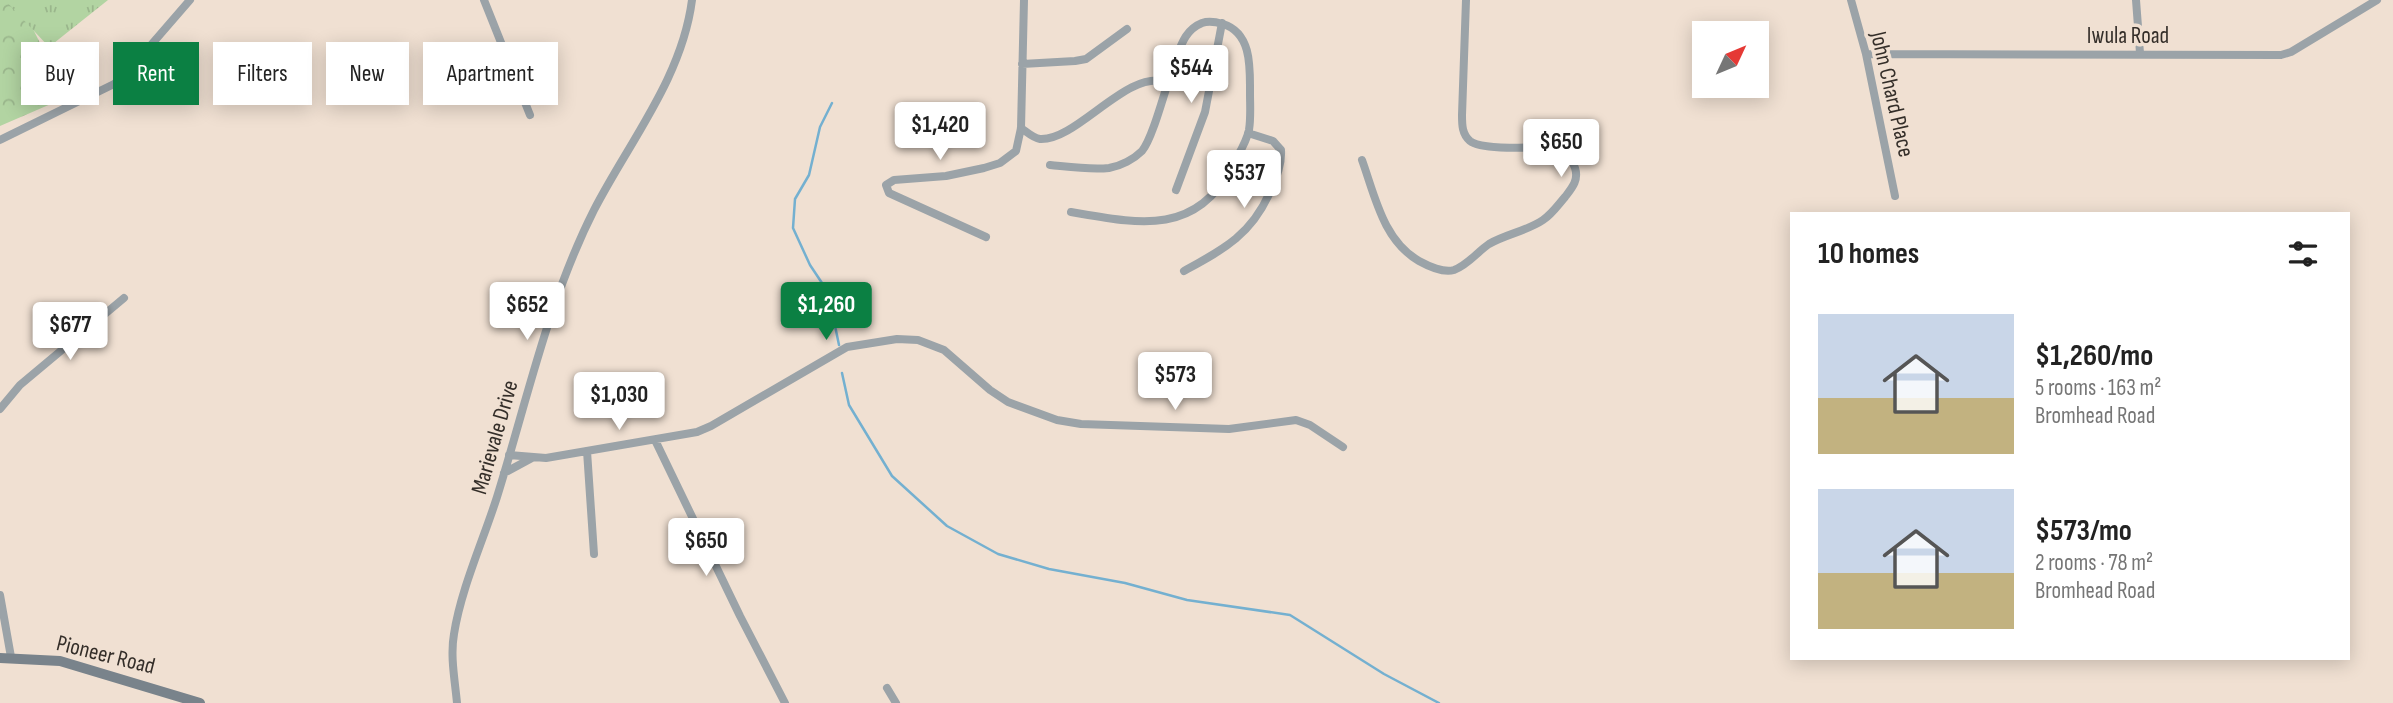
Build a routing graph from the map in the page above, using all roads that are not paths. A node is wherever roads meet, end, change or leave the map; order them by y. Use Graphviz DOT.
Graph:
graph roads {
  1 [pos="190,0"];
  2 [pos="484,0"];
  3 [pos="692,0"];
  4 [pos="1024,0"];
  5 [pos="1466,0"];
  6 [pos="1851,0"];
  7 [pos="2136,0"];
  8 [pos="2376,0"];
  9 [pos="1222,23"];
  10 [pos="1127,29"];
  11 [pos="2140,53"];
  12 [pos="1866,54"];
  13 [pos="1022,64"];
  14 [pos="1167,82"];
  15 [pos="530,115"];
  16 [pos="1021,128"];
  17 [pos="1248,133"];
  18 [pos="0,140"];
  19 [pos="1362,160"];
  20 [pos="1050,165"];
  21 [pos="1176,190"];
  22 [pos="1895,196"];
  23 [pos="1071,212"];
  24 [pos="986,237"];
  25 [pos="1184,271"];
  26 [pos="124,298"];
  27 [pos="0,409"];
  28 [pos="655,440"];
  29 [pos="1343,447"];
  30 [pos="587,451"];
  31 [pos="509,455"];
  32 [pos="532,458"];
  33 [pos="504,474"];
  34 [pos="594,554"];
  35 [pos="0,595"];
  36 [pos="5,658"];
  37 [pos="887,688"];
  38 [pos="200,703"];
  39 [pos="457,703"];
  40 [pos="785,703"];
  41 [pos="895,703"];
  1 -- 18 [label="street"];
  2 -- 15 [label="street"];
  3 -- 31 [label="street, Marievale Drive"];
  4 -- 13 [label="street"];
  5 -- 19 [label="street"];
  6 -- 12 [label="street, John Chard Place"];
  7 -- 11 [label="street"];
  8 -- 11 [label="street, Iwula Road"];
  9 -- 14 [label="street"];
  9 -- 17 [label="street"];
  9 -- 21 [label="street"];
  10 -- 13 [label="street"];
  11 -- 12 [label="street, Iwula Road"];
  12 -- 22 [label="street, John Chard Place"];
  13 -- 16 [label="street"];
  14 -- 16 [label="street"];
  14 -- 20 [label="street"];
  16 -- 24 [label="street"];
  17 -- 23 [label="street"];
  17 -- 25 [label="street"];
  26 -- 27 [label="street"];
  28 -- 29 [label="street"];
  28 -- 30 [label="street"];
  28 -- 40 [label="street"];
  30 -- 32 [label="street"];
  30 -- 34 [label="street"];
  31 -- 32 [label="street"];
  31 -- 33 [label="street, Marievale Drive"];
  32 -- 33 [label="street"];
  33 -- 39 [label="street, Marievale Drive"];
  35 -- 36 [label="street"];
  36 -- 38 [label="main road, Pioneer Road"];
  37 -- 41 [label="street"];
}
